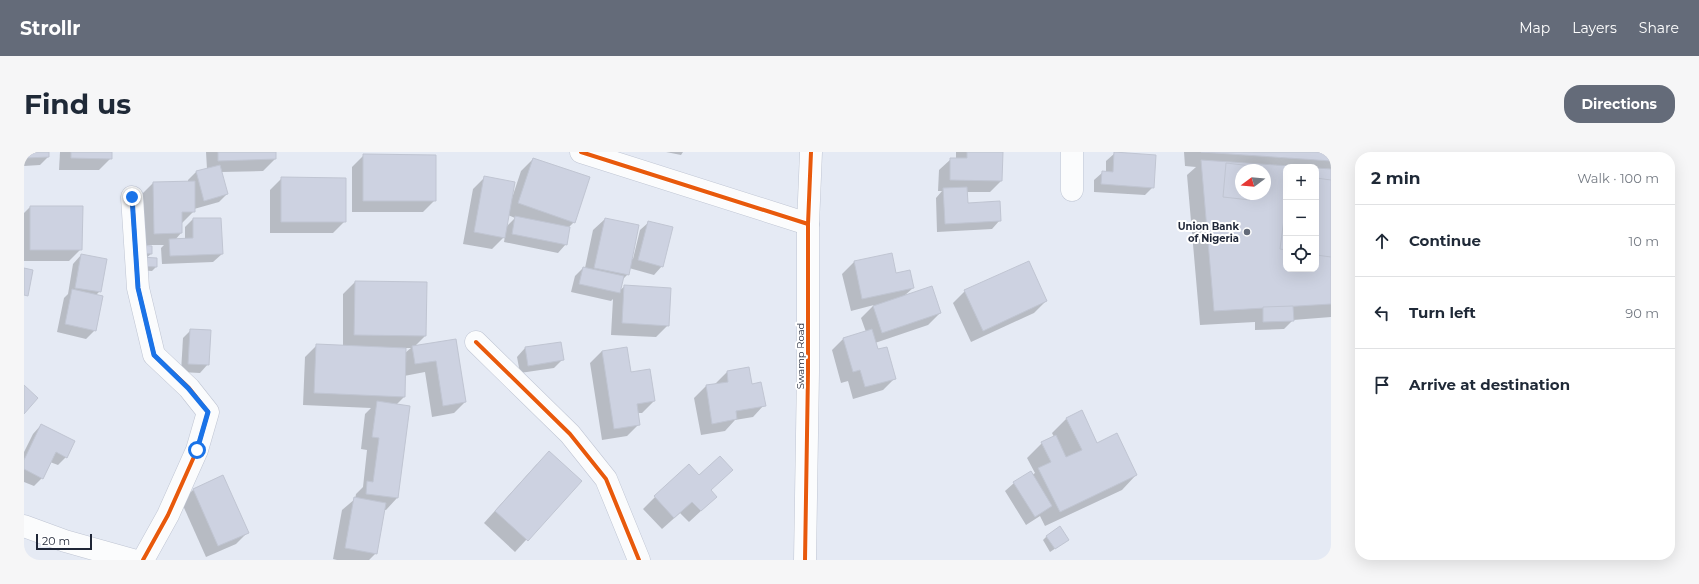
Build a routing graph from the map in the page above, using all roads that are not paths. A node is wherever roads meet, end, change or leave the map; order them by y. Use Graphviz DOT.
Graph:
graph roads {
  1 [pos="581,152"];
  2 [pos="811,152"];
  3 [pos="1072,152"];
  4 [pos="1072,190"];
  5 [pos="132,197"];
  6 [pos="808,224"];
  7 [pos="476,342"];
  8 [pos="24,526"];
  9 [pos="133,560"];
  10 [pos="143,560"];
  11 [pos="639,560"];
  12 [pos="805,560"];
  1 -- 6 [label="street"];
  2 -- 6 [label="street, Swamp Road"];
  3 -- 4 [label="street"];
  5 -- 10 [label="street"];
  6 -- 12 [label="street, Swamp Road"];
  7 -- 11 [label="street"];
  8 -- 9 [label="street"];
}
